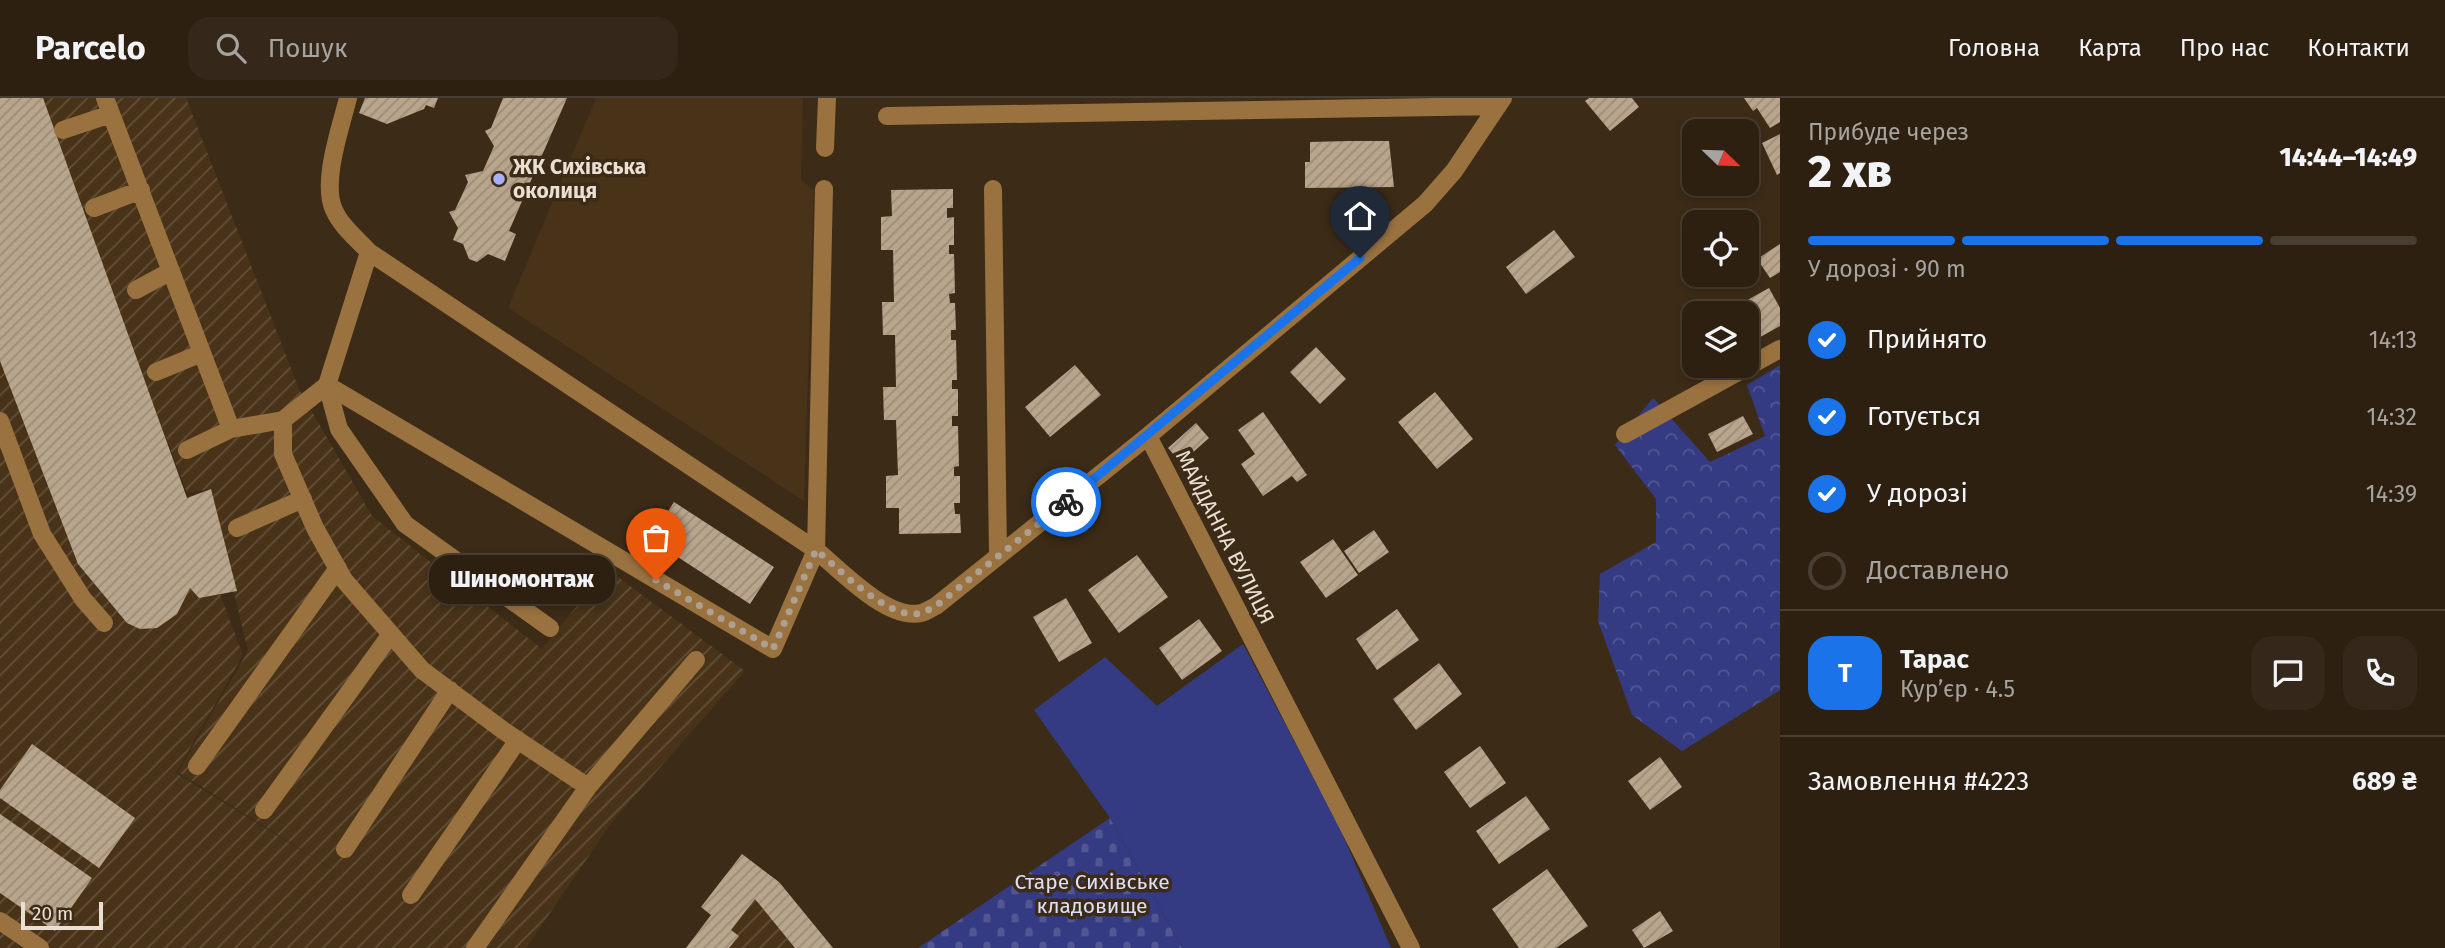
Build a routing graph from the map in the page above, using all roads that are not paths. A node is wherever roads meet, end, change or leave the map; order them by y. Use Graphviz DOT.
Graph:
graph roads {
  1 [pos="348,98"];
  2 [pos="827,98"];
  3 [pos="1500,102"];
  4 [pos="108,106"];
  5 [pos="887,116"];
  6 [pos="63,130"];
  7 [pos="825,149"];
  8 [pos="824,189"];
  9 [pos="993,189"];
  10 [pos="141,190"];
  11 [pos="94,208"];
  12 [pos="369,251"];
  13 [pos="171,271"];
  14 [pos="136,290"];
  15 [pos="1780,349"];
  16 [pos="202,353"];
  17 [pos="156,372"];
  18 [pos="327,385"];
  19 [pos="283,420"];
  20 [pos="0,421"];
  21 [pos="231,429"];
  22 [pos="1625,434"];
  23 [pos="1148,436"];
  24 [pos="187,450"];
  25 [pos="303,499"];
  26 [pos="237,528"];
  27 [pos="816,550"];
  28 [pos="998,556"];
  29 [pos="338,568"];
  30 [pos="104,623"];
  31 [pos="550,628"];
  32 [pos="391,634"];
  33 [pos="696,660"];
  34 [pos="450,690"];
  35 [pos="518,740"];
  36 [pos="197,766"];
  37 [pos="588,787"];
  38 [pos="264,810"];
  39 [pos="345,849"];
  40 [pos="411,895"];
  41 [pos="0,921"];
  42 [pos="40,948"];
  43 [pos="475,948"];
  44 [pos="1411,948"];
  1 -- 12 [label="street"];
  2 -- 7 [label="street"];
  3 -- 5 [label="street"];
  3 -- 23 [label="street, МАЙДАННА ВУЛИЦЯ"];
  4 -- 6 [label="street"];
  4 -- 10 [label="street"];
  8 -- 27 [label="street"];
  9 -- 28 [label="street"];
  10 -- 11 [label="street"];
  10 -- 13 [label="street"];
  12 -- 18 [label="street"];
  12 -- 27 [label="street"];
  13 -- 14 [label="street"];
  13 -- 16 [label="street"];
  15 -- 22 [label="street"];
  16 -- 17 [label="street"];
  16 -- 21 [label="street"];
  18 -- 19 [label="street"];
  18 -- 27 [label="street"];
  18 -- 31 [label="street"];
  19 -- 21 [label="street"];
  19 -- 25 [label="street"];
  20 -- 30 [label="street"];
  21 -- 24 [label="street"];
  23 -- 28 [label="street"];
  23 -- 44 [label="street, МАЙДАННА ВУЛИЦЯ"];
  25 -- 26 [label="street"];
  25 -- 29 [label="street"];
  27 -- 28 [label="street"];
  29 -- 32 [label="street"];
  29 -- 36 [label="street"];
  32 -- 34 [label="street"];
  32 -- 38 [label="street"];
  33 -- 37 [label="street"];
  34 -- 35 [label="street"];
  34 -- 39 [label="street"];
  35 -- 37 [label="street"];
  35 -- 40 [label="street"];
  37 -- 43 [label="street"];
  41 -- 42 [label="street"];
}
